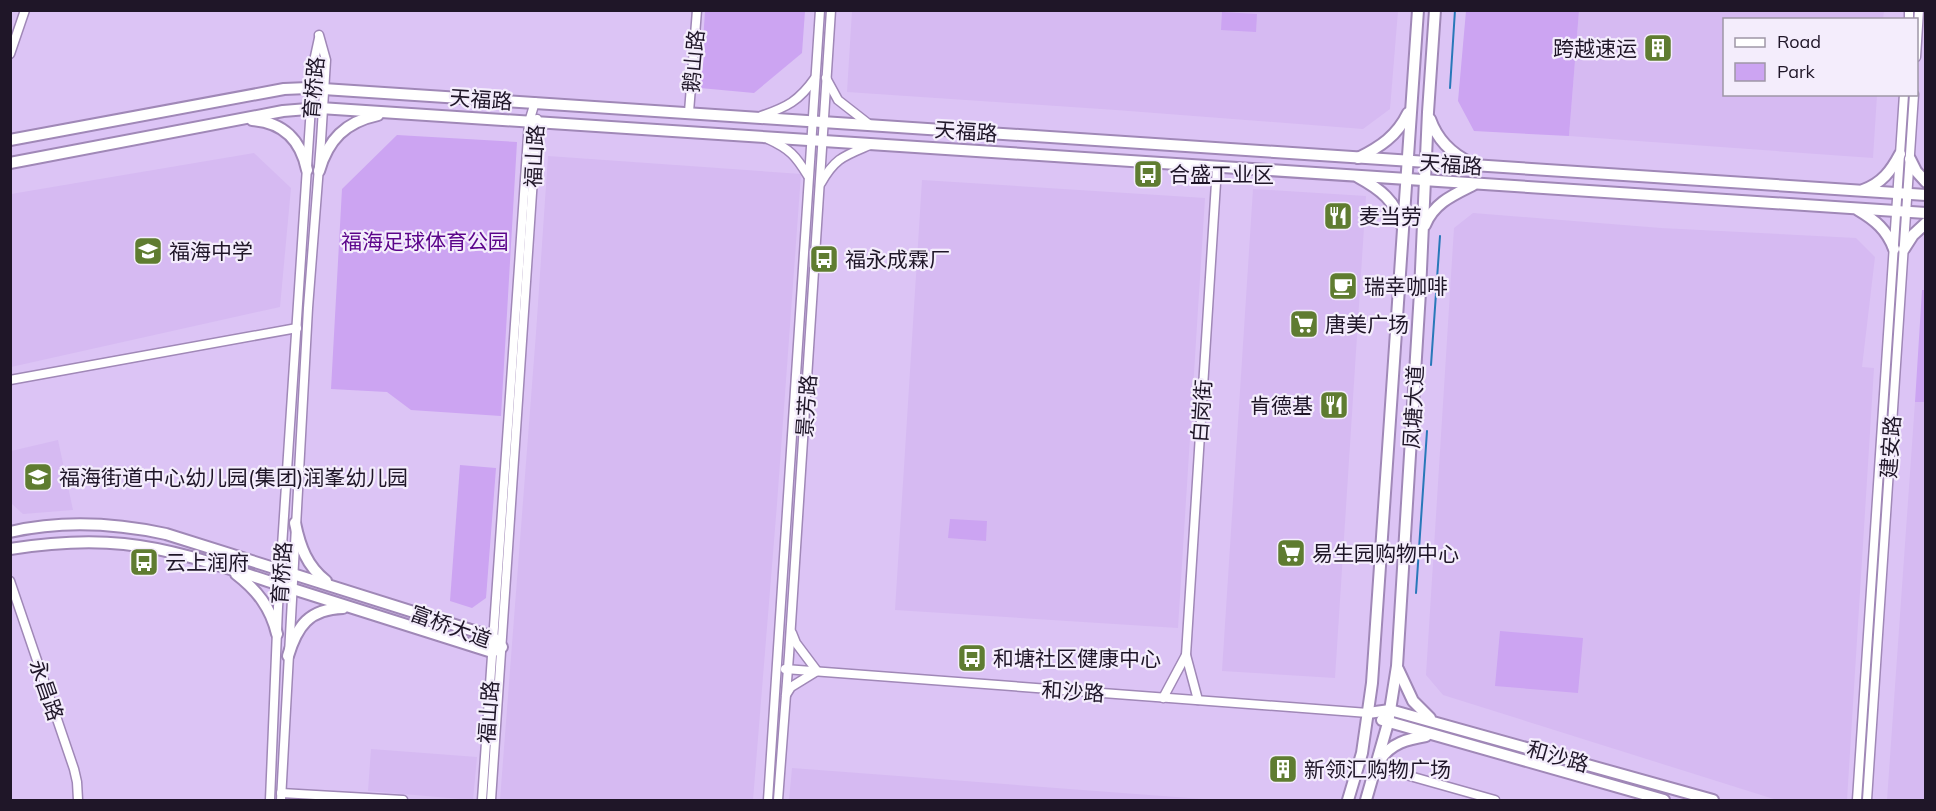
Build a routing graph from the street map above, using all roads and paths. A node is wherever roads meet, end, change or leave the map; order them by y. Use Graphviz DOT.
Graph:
graph roads {
  1 [pos="25,10"];
  2 [pos="697,10"];
  3 [pos="820,10"];
  4 [pos="831,10"];
  5 [pos="1418,10"];
  6 [pos="1434,10"];
  7 [pos="1920,10"];
  8 [pos="1918,41"];
  9 [pos="10,54"];
  10 [pos="816,78"];
  11 [pos="826,78"];
  12 [pos="312,88"];
  13 [pos="324,90"];
  14 [pos="1904,96"];
  15 [pos="1914,96"];
  16 [pos="535,102"];
  17 [pos="1410,107"];
  18 [pos="323,108"];
  19 [pos="311,109"];
  20 [pos="394,112"];
  21 [pos="689,112"];
  22 [pos="1428,112"];
  23 [pos="759,117"];
  24 [pos="240,119"];
  25 [pos="818,121"];
  26 [pos="533,122"];
  27 [pos="870,125"];
  28 [pos="765,138"];
  29 [pos="10,140"];
  30 [pos="817,141"];
  31 [pos="870,145"];
  32 [pos="1905,156"];
  33 [pos="1357,158"];
  34 [pos="1408,162"];
  35 [pos="10,163"];
  36 [pos="1425,163"];
  37 [pos="1476,166"];
  38 [pos="1217,167"];
  39 [pos="307,170"];
  40 [pos="319,171"];
  41 [pos="809,176"];
  42 [pos="1355,176"];
  43 [pos="1407,179"];
  44 [pos="1425,180"];
  45 [pos="1926,182"];
  46 [pos="1477,183"];
  47 [pos="819,186"];
  48 [pos="1861,191"];
  49 [pos="1903,194"];
  50 [pos="1926,195"];
  51 [pos="1855,208"];
  52 [pos="1901,211"];
  53 [pos="1926,213"];
  54 [pos="1926,223"];
  55 [pos="1404,234"];
  56 [pos="1422,240"];
  57 [pos="1899,249"];
  58 [pos="297,328"];
  59 [pos="10,380"];
  60 [pos="295,523"];
  61 [pos="10,532"];
  62 [pos="186,539"];
  63 [pos="10,549"];
  64 [pos="181,555"];
  65 [pos="228,569"];
  66 [pos="281,569"];
  67 [pos="292,573"];
  68 [pos="10,580"];
  69 [pos="280,585"];
  70 [pos="334,586"];
  71 [pos="291,589"];
  72 [pos="356,609"];
  73 [pos="790,629"];
  74 [pos="277,634"];
  75 [pos="493,637"];
  76 [pos="497,649"];
  77 [pos="1186,655"];
  78 [pos="288,656"];
  79 [pos="1397,666"];
  80 [pos="778,668"];
  81 [pos="788,669"];
  82 [pos="817,671"];
  83 [pos="786,696"];
  84 [pos="1163,698"];
  85 [pos="1198,700"];
  86 [pos="1390,710"];
  87 [pos="1368,713"];
  88 [pos="1388,723"];
  89 [pos="1437,723"];
  90 [pos="1430,735"];
  91 [pos="1376,768"];
  92 [pos="1392,771"];
  93 [pos="1630,796"];
  94 [pos="281,797"];
  95 [pos="78,801"];
  96 [pos="270,801"];
  97 [pos="403,801"];
  98 [pos="482,801"];
  99 [pos="491,801"];
  100 [pos="768,801"];
  101 [pos="777,801"];
  102 [pos="1348,801"];
  103 [pos="1366,801"];
  104 [pos="1495,801"];
  105 [pos="1664,801"];
  106 [pos="1713,801"];
  107 [pos="1857,801"];
  108 [pos="1867,801"];
  1 -- 9 [label="street"];
  2 -- 21 [label="street, 鹅山路"];
  3 -- 10 [label="street, 景芳路"];
  4 -- 11 [label="street, 景芳路"];
  5 -- 17 [label="main road, 凤塘大道"];
  6 -- 22 [label="main road, 凤塘大道"];
  7 -- 8 [label="street"];
  10 -- 23 [label="street"];
  10 -- 25 [label="street, 景芳路"];
  11 -- 25 [label="street, 景芳路"];
  11 -- 27 [label="street"];
  12 -- 13 [label="main road, 天福路"];
  12 -- 13 [label="street, 育桥路"];
  12 -- 19 [label="street, 育桥路"];
  12 -- 29 [label="main road, 天福路"];
  13 -- 16 [label="main road, 天福路"];
  13 -- 18 [label="street, 育桥路"];
  14 -- 32 [label="street, 建安路"];
  15 -- 32 [label="street, 建安路"];
  16 -- 21 [label="main road, 天福路"];
  16 -- 26 [label="street, 福山路"];
  17 -- 33 [label="main road"];
  17 -- 34 [label="main road, 凤塘大道"];
  18 -- 19 [label="main road, 天福路"];
  18 -- 20 [label="main road, 天福路"];
  18 -- 40 [label="street, 育桥路"];
  19 -- 24 [label="main road, 天福路"];
  19 -- 39 [label="street, 育桥路"];
  20 -- 26 [label="main road, 天福路"];
  20 -- 40 [label="main road"];
  21 -- 23 [label="main road, 天福路"];
  22 -- 36 [label="main road, 凤塘大道"];
  22 -- 37 [label="main road"];
  23 -- 25 [label="main road, 天福路"];
  24 -- 35 [label="main road, 天福路"];
  24 -- 39 [label="main road"];
  25 -- 27 [label="main road, 天福路"];
  25 -- 30 [label="street, 景芳路"];
  26 -- 28 [label="main road, 天福路"];
  26 -- 75 [label="street, 福山路"];
  26 -- 76 [label="street, 福山路"];
  27 -- 33 [label="main road, 天福路"];
  28 -- 30 [label="main road, 天福路"];
  28 -- 41 [label="street"];
  30 -- 31 [label="main road, 天福路"];
  30 -- 41 [label="street, 景芳路"];
  30 -- 47 [label="street, 景芳路"];
  31 -- 38 [label="main road, 天福路"];
  31 -- 47 [label="street"];
  32 -- 45 [label="main road"];
  32 -- 48 [label="main road"];
  32 -- 49 [label="street, 建安路"];
  33 -- 34 [label="main road, 天福路"];
  34 -- 36 [label="main road, 天福路"];
  34 -- 43 [label="main road, 凤塘大道"];
  36 -- 37 [label="main road, 天福路"];
  36 -- 44 [label="main road, 凤塘大道"];
  37 -- 48 [label="main road, 天福路"];
  38 -- 42 [label="main road, 天福路"];
  38 -- 77 [label="street, 白岗街"];
  39 -- 58 [label="street, 育桥路"];
  40 -- 60 [label="street, 育桥路"];
  41 -- 80 [label="street, 景芳路"];
  42 -- 43 [label="main road, 天福路"];
  42 -- 55 [label="main road"];
  43 -- 44 [label="main road, 天福路"];
  43 -- 55 [label="main road, 凤塘大道"];
  44 -- 46 [label="main road, 天福路"];
  44 -- 56 [label="main road, 凤塘大道"];
  46 -- 51 [label="main road, 天福路"];
  46 -- 56 [label="main road"];
  47 -- 73 [label="street, 景芳路"];
  48 -- 49 [label="main road, 天福路"];
  49 -- 50 [label="main road, 天福路"];
  49 -- 52 [label="street, 建安路"];
  51 -- 52 [label="main road, 天福路"];
  51 -- 57 [label="main road"];
  52 -- 53 [label="main road, 天福路"];
  52 -- 57 [label="street, 建安路"];
  54 -- 57 [label="main road"];
  55 -- 87 [label="main road, 凤塘大道"];
  56 -- 79 [label="main road, 凤塘大道"];
  57 -- 107 [label="street, 建安路"];
  57 -- 108 [label="street, 建安路"];
  58 -- 59 [label="street"];
  58 -- 66 [label="street, 育桥路"];
  60 -- 67 [label="street, 育桥路"];
  60 -- 70 [label="main road"];
  61 -- 62 [label="main road, 富桥大道"];
  62 -- 64 [label="street"];
  62 -- 66 [label="main road, 富桥大道"];
  63 -- 64 [label="main road, 富桥大道"];
  64 -- 65 [label="main road, 富桥大道"];
  65 -- 69 [label="main road, 富桥大道"];
  65 -- 74 [label="main road"];
  66 -- 67 [label="main road, 富桥大道"];
  66 -- 69 [label="street, 育桥路"];
  67 -- 70 [label="main road, 富桥大道"];
  67 -- 71 [label="street, 育桥路"];
  68 -- 95 [label="street, 永昌路"];
  69 -- 71 [label="main road, 富桥大道"];
  69 -- 74 [label="street, 育桥路"];
  70 -- 75 [label="main road, 富桥大道"];
  71 -- 72 [label="main road, 富桥大道"];
  71 -- 78 [label="street, 育桥路"];
  72 -- 76 [label="main road, 富桥大道"];
  72 -- 78 [label="main road"];
  73 -- 81 [label="street, 景芳路"];
  73 -- 82 [label="street"];
  74 -- 96 [label="street, 育桥路"];
  75 -- 76 [label="main road, 富桥大道"];
  76 -- 98 [label="street, 福山路"];
  76 -- 99 [label="street, 福山路"];
  77 -- 84 [label="street"];
  77 -- 85 [label="street"];
  78 -- 94 [label="street, 育桥路"];
  79 -- 86 [label="main road, 凤塘大道"];
  79 -- 89 [label="main road"];
  80 -- 81 [label="street, 和沙路"];
  80 -- 100 [label="street, 景芳路"];
  81 -- 82 [label="street, 和沙路"];
  81 -- 83 [label="street, 景芳路"];
  82 -- 83 [label="street"];
  82 -- 84 [label="street, 和沙路"];
  83 -- 101 [label="street, 景芳路"];
  84 -- 85 [label="street, 和沙路"];
  85 -- 87 [label="street, 和沙路"];
  86 -- 87 [label="main road, 和沙路"];
  86 -- 88 [label="main road, 凤塘大道"];
  86 -- 89 [label="main road, 和沙路"];
  87 -- 88 [label="main road, 和沙路"];
  87 -- 102 [label="main road, 凤塘大道"];
  88 -- 90 [label="main road, 和沙路"];
  88 -- 91 [label="main road, 凤塘大道"];
  89 -- 106 [label="main road, 和沙路"];
  90 -- 91 [label="main road"];
  90 -- 93 [label="main road, 和沙路"];
  91 -- 103 [label="main road, 凤塘大道"];
  92 -- 104 [label="street"];
  93 -- 105 [label="main road, 和沙路"];
  94 -- 97 [label="street"];
}
